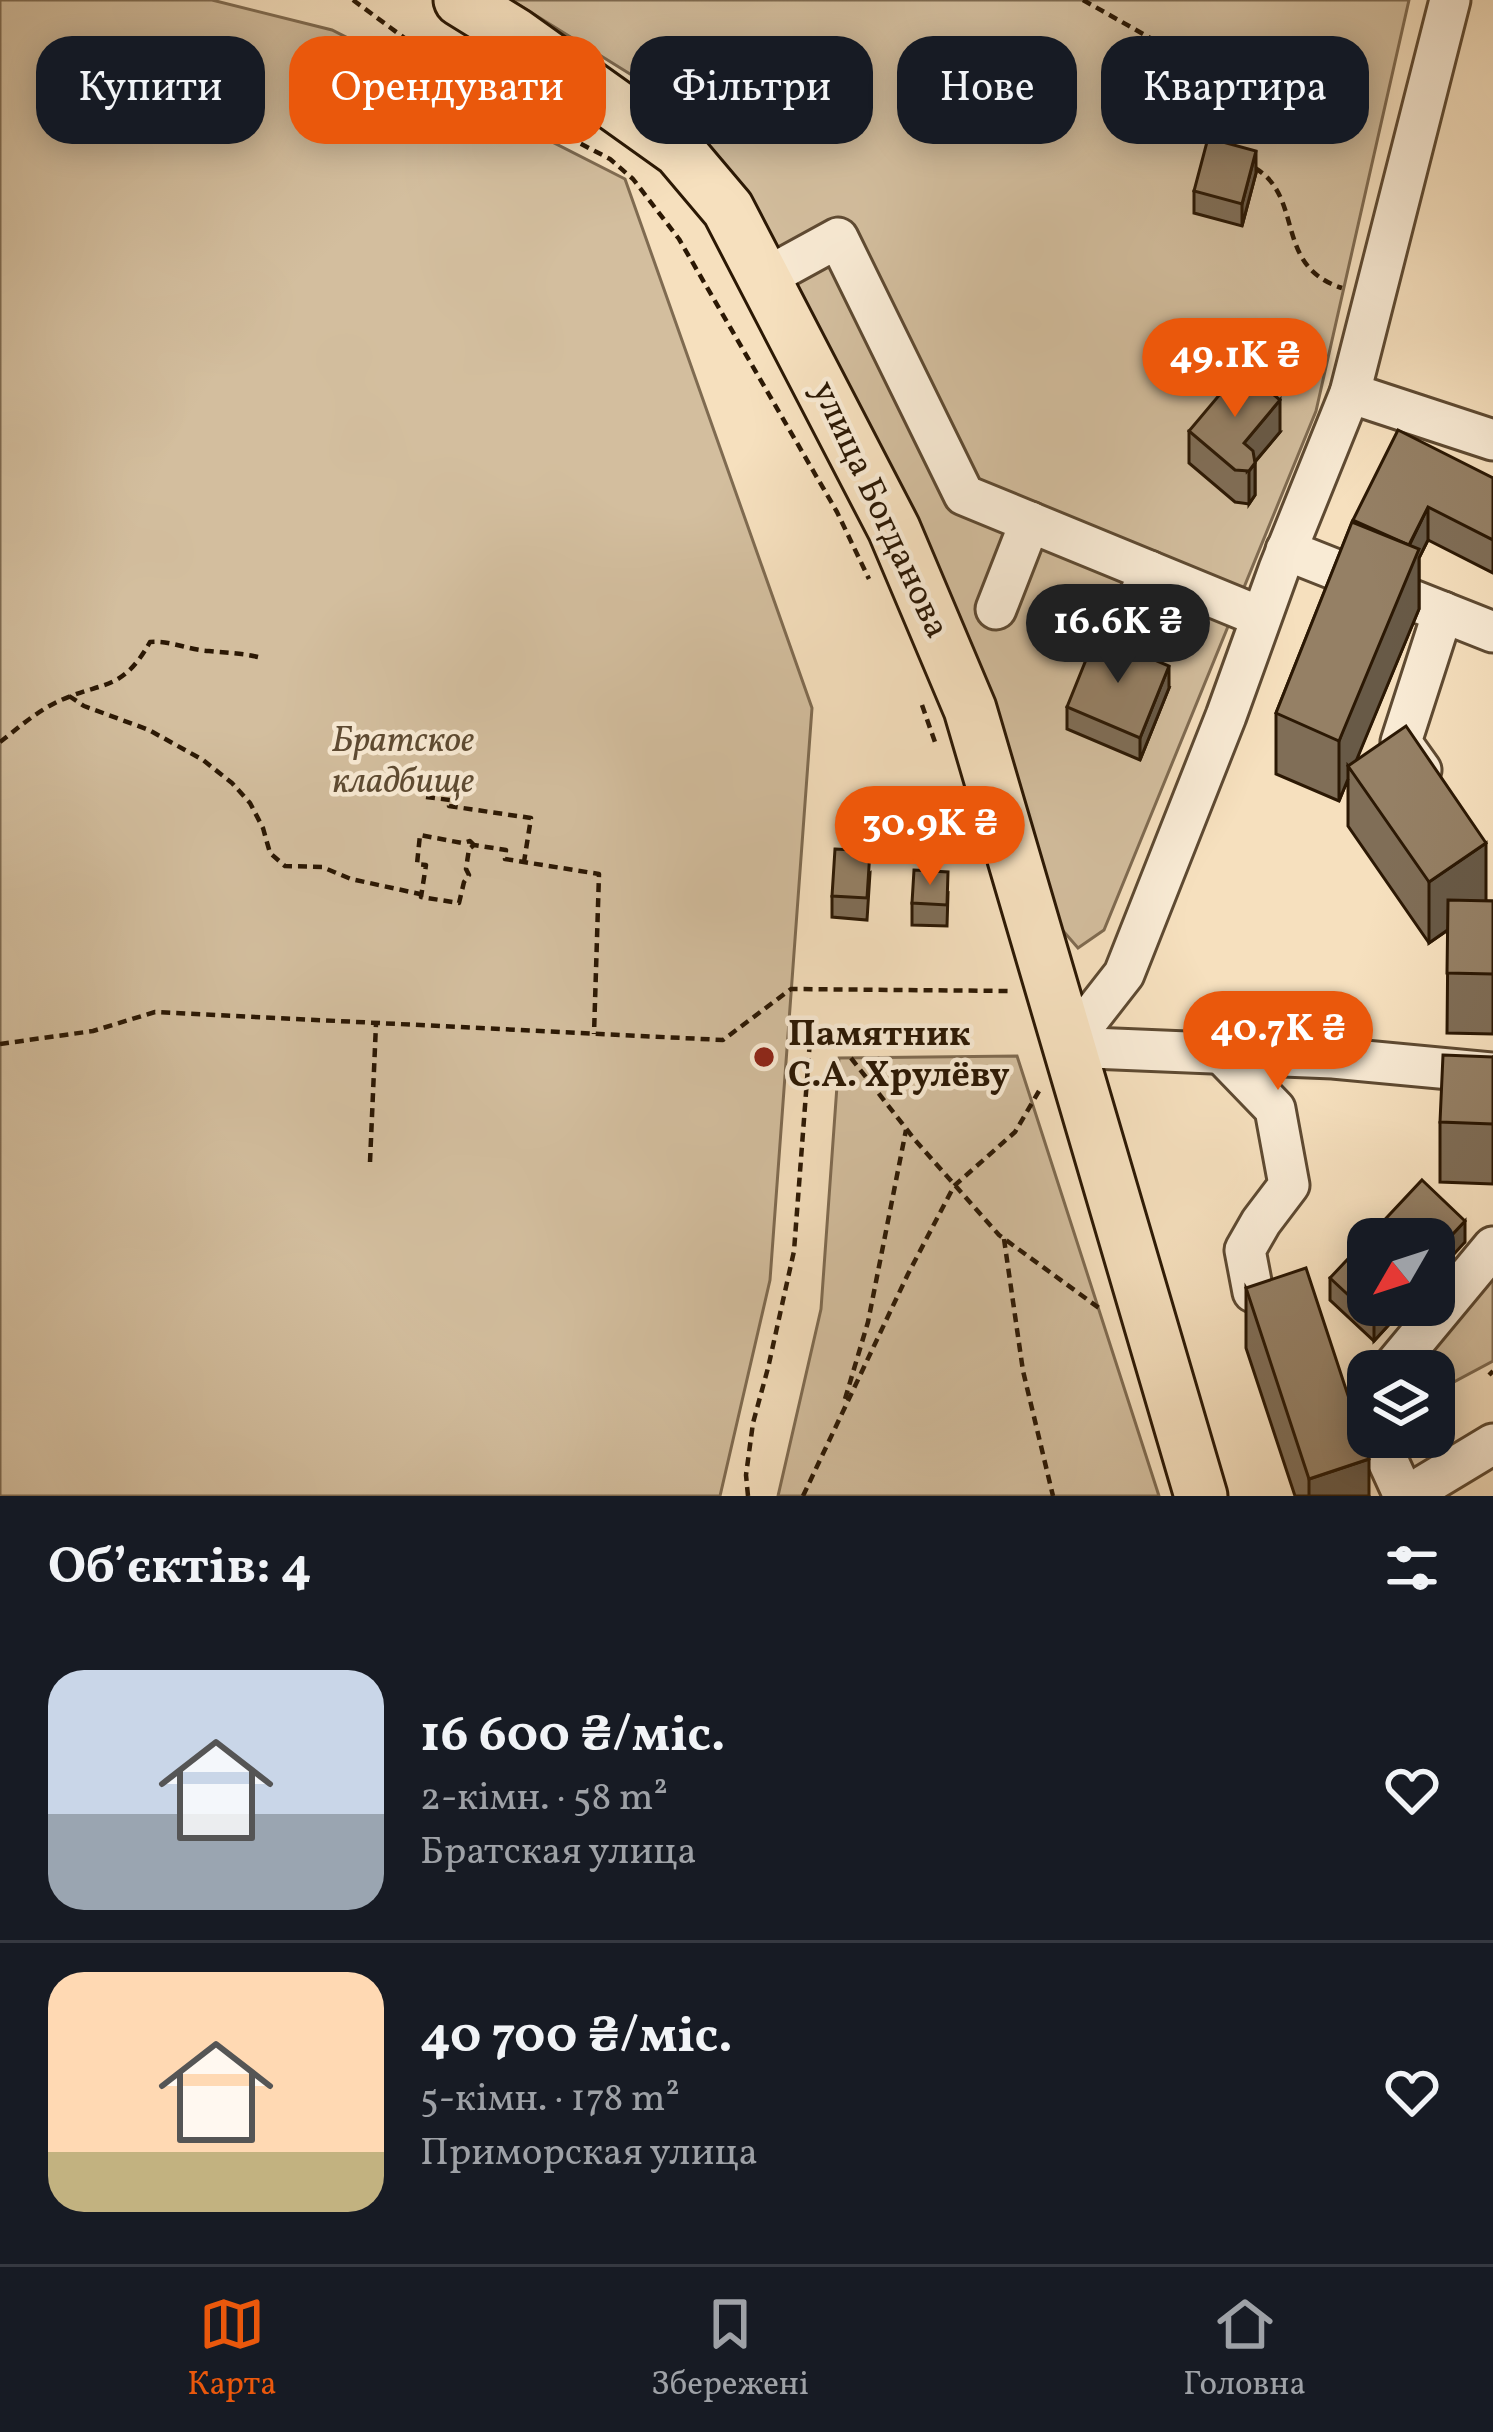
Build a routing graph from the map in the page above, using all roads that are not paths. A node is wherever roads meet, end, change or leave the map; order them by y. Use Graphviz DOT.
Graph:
graph roads {
  1 [pos="460,0"];
  2 [pos="1450,0"];
  3 [pos="765,278"];
  4 [pos="1350,393"];
  5 [pos="1493,440"];
  6 [pos="1030,522"];
  7 [pos="1286,550"];
  8 [pos="1149,571"];
  9 [pos="996,609"];
  10 [pos="1443,612"];
  11 [pos="1262,616"];
  12 [pos="1493,632"];
  13 [pos="1119,648"];
  14 [pos="1441,798"];
  15 [pos="1067,1048"];
  16 [pos="1220,1054"];
  17 [pos="1493,1073"];
  18 [pos="1493,1247"];
  19 [pos="1253,1292"];
  20 [pos="1407,1350"];
  21 [pos="1493,1444"];
  22 [pos="1387,1458"];
  23 [pos="1201,1496"];
  24 [pos="1404,1496"];
  25 [pos="1421,1496"];
  1 -- 3 [label="main road, улица Богданова"];
  2 -- 4 [label="street"];
  3 -- 6 [label="street"];
  3 -- 15 [label="main road, улица Богданова"];
  4 -- 5 [label="street"];
  4 -- 7 [label="street"];
  6 -- 8 [label="street"];
  6 -- 9 [label="street"];
  7 -- 10 [label="street"];
  7 -- 11 [label="street"];
  8 -- 11 [label="street"];
  8 -- 13 [label="street"];
  10 -- 12 [label="street"];
  10 -- 14 [label="street"];
  11 -- 15 [label="street"];
  15 -- 16 [label="street"];
  15 -- 23 [label="main road, улица Богданова"];
  16 -- 17 [label="street"];
  16 -- 19 [label="street"];
  18 -- 20 [label="street"];
  21 -- 25 [label="street"];
  22 -- 24 [label="street"];
}
